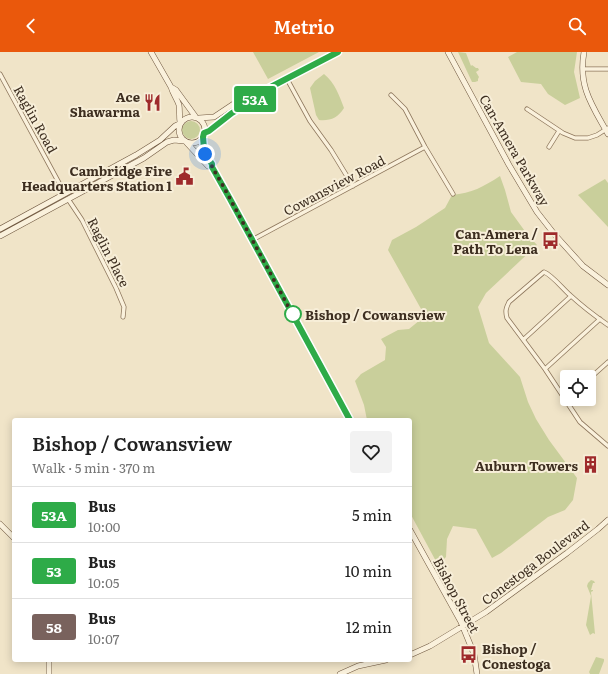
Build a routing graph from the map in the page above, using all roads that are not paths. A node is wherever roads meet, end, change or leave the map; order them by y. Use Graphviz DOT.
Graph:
graph roads {
  1 [pos="151,52"];
  2 [pos="338,52"];
  3 [pos="448,52"];
  4 [pos="584,52"];
  5 [pos="583,69"];
  6 [pos="608,69"];
  7 [pos="0,74"];
  8 [pos="287,79"];
  9 [pos="171,87"];
  10 [pos="261,92"];
  11 [pos="391,95"];
  12 [pos="528,109"];
  13 [pos="197,118"];
  14 [pos="180,123"];
  15 [pos="607,130"];
  16 [pos="559,131"];
  17 [pos="204,135"];
  18 [pos="185,141"];
  19 [pos="425,147"];
  20 [pos="549,147"];
  21 [pos="212,167"];
  22 [pos="353,186"];
  23 [pos="65,194"];
  24 [pos="453,194"];
  25 [pos="68,199"];
  26 [pos="0,229"];
  27 [pos="0,236"];
  28 [pos="252,240"];
  29 [pos="608,285"];
  30 [pos="571,296"];
  31 [pos="123,317"];
  32 [pos="600,319"];
  33 [pos="608,325"];
  34 [pos="524,339"];
  35 [pos="608,362"];
  36 [pos="545,369"];
  37 [pos="596,373"];
  38 [pos="560,390"];
  39 [pos="570,406"];
  40 [pos="349,418"];
  41 [pos="608,446"];
  42 [pos="608,520"];
  43 [pos="0,524"];
  44 [pos="412,534"];
  45 [pos="12,536"];
  46 [pos="462,627"];
  47 [pos="412,654"];
  48 [pos="48,662"];
  49 [pos="377,662"];
  50 [pos="49,674"];
  51 [pos="340,674"];
  52 [pos="477,674"];
  1 -- 9 [label="main road"];
  2 -- 8 [label="main road"];
  3 -- 29 [label="main road, Can-Amera Parkway"];
  4 -- 5 [label="main road"];
  5 -- 6 [label="street"];
  5 -- 15 [label="main road"];
  7 -- 23 [label="street, Raglin Road"];
  8 -- 10 [label="main road"];
  8 -- 22 [label="street"];
  9 -- 13 [label="main road"];
  9 -- 14 [label="main road"];
  10 -- 13 [label="main road"];
  10 -- 17 [label="main road"];
  11 -- 19 [label="street"];
  12 -- 16 [label="street"];
  13 -- 14 [label="main road"];
  13 -- 17 [label="main road"];
  14 -- 18 [label="main road"];
  14 -- 23 [label="main road"];
  15 -- 16 [label="street"];
  16 -- 20 [label="street"];
  17 -- 18 [label="main road"];
  17 -- 21 [label="main road"];
  18 -- 21 [label="main road"];
  18 -- 25 [label="main road"];
  19 -- 22 [label="street, Cowansview Road"];
  19 -- 24 [label="street"];
  21 -- 28 [label="main road"];
  22 -- 28 [label="street, Cowansview Road"];
  23 -- 26 [label="main road"];
  25 -- 27 [label="main road"];
  25 -- 31 [label="street, Raglin Place"];
  28 -- 40 [label="main road"];
  30 -- 32 [label="street"];
  30 -- 34 [label="street"];
  30 -- 34 [label="street"];
  32 -- 33 [label="street"];
  32 -- 36 [label="street"];
  34 -- 36 [label="street"];
  35 -- 37 [label="street"];
  36 -- 38 [label="street"];
  39 -- 41 [label="street"];
  42 -- 46 [label="main road, Conestoga Boulevard"];
  43 -- 45 [label="main road"];
  44 -- 46 [label="main road, Bishop Street"];
  46 -- 47 [label="main road, Conestoga Boulevard"];
  46 -- 52 [label="main road, Bishop Street"];
  48 -- 50 [label="main road"];
  49 -- 51 [label="main road"];
}
